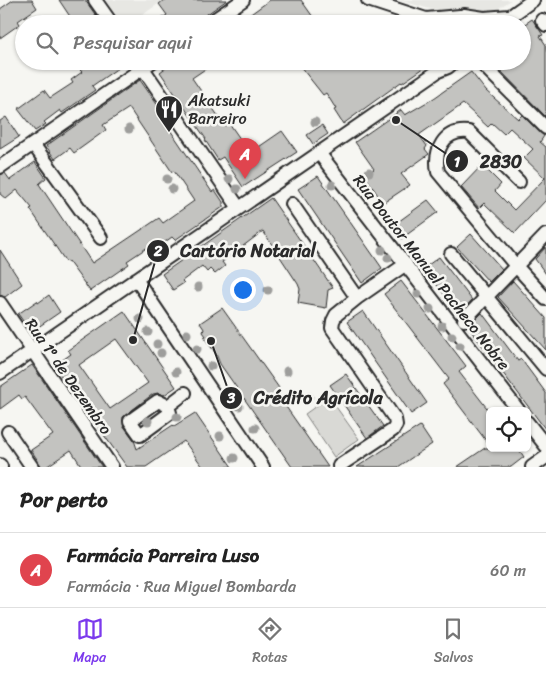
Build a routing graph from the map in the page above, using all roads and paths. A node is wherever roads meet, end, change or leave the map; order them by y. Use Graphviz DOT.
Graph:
graph roads {
  1 [pos="95,0"];
  2 [pos="243,0"];
  3 [pos="368,0"];
  4 [pos="533,0"];
  5 [pos="106,15"];
  6 [pos="221,15"];
  7 [pos="412,15"];
  8 [pos="512,15"];
  9 [pos="136,70"];
  10 [pos="148,70"];
  11 [pos="436,70"];
  12 [pos="487,70"];
  13 [pos="546,128"];
  14 [pos="33,144"];
  15 [pos="319,153"];
  16 [pos="0,167"];
  17 [pos="519,182"];
  18 [pos="292,204"];
  19 [pos="239,208"];
  20 [pos="546,235"];
  21 [pos="101,238"];
  22 [pos="451,254"];
  23 [pos="406,264"];
  24 [pos="516,266"];
  25 [pos="136,280"];
  26 [pos="487,297"];
  27 [pos="357,298"];
  28 [pos="546,299"];
  29 [pos="0,303"];
  30 [pos="464,320"];
  31 [pos="32,352"];
  32 [pos="546,369"];
  33 [pos="0,373"];
  34 [pos="185,393"];
  35 [pos="168,406"];
  36 [pos="516,407"];
  37 [pos="531,427"];
  38 [pos="8,432"];
  39 [pos="546,446"];
  40 [pos="546,456"];
  41 [pos="339,466"];
  42 [pos="32,467"];
  43 [pos="112,467"];
  44 [pos="263,467"];
  45 [pos="532,467"];
  1 -- 5 [label="street"];
  2 -- 6 [label="street"];
  3 -- 7 [label="street"];
  4 -- 8 [label="street"];
  9 -- 14 [label="street"];
  10 -- 19 [label="street"];
  11 -- 15 [label="street"];
  12 -- 13 [label="street"];
  14 -- 16 [label="street"];
  14 -- 21 [label="street"];
  15 -- 19 [label="street"];
  15 -- 23 [label="street, Rua Doutor Manuel Pacheco Nobre"];
  17 -- 24 [label="street"];
  18 -- 27 [label="street"];
  19 -- 25 [label="street"];
  20 -- 24 [label="street"];
  22 -- 26 [label="street"];
  23 -- 27 [label="street"];
  23 -- 36 [label="street, Rua Doutor Manuel Pacheco Nobre"];
  24 -- 26 [label="street"];
  24 -- 28 [label="street"];
  25 -- 31 [label="street"];
  25 -- 44 [label="street"];
  26 -- 30 [label="street"];
  26 -- 32 [label="street"];
  27 -- 41 [label="street"];
  29 -- 31 [label="street, Rua 1º de Dezembro"];
  31 -- 33 [label="street"];
  31 -- 43 [label="street, Rua 1º de Dezembro"];
  34 -- 35 [label="street"];
  37 -- 39 [label="street"];
  38 -- 42 [label="street"];
  40 -- 45 [label="street"];
}
